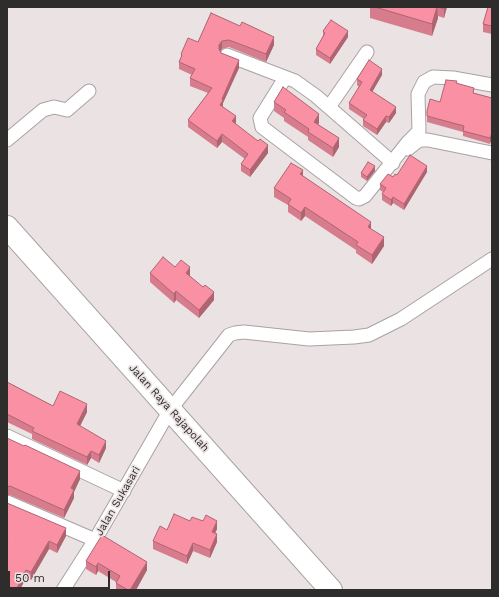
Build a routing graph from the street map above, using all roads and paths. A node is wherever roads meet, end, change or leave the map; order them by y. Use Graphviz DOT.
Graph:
graph roads {
  1 [pos="367,52"];
  2 [pos="227,55"];
  3 [pos="285,78"];
  4 [pos="492,85"];
  5 [pos="89,91"];
  6 [pos="329,107"];
  7 [pos="419,131"];
  8 [pos="7,140"];
  9 [pos="492,149"];
  10 [pos="492,153"];
  11 [pos="392,163"];
  12 [pos="359,209"];
  13 [pos="7,227"];
  14 [pos="492,259"];
  15 [pos="170,410"];
  16 [pos="7,436"];
  17 [pos="124,491"];
  18 [pos="7,502"];
  19 [pos="95,540"];
  20 [pos="63,590"];
  21 [pos="331,590"];
  1 -- 6 [label="street"];
  2 -- 3 [label="street"];
  3 -- 6 [label="street"];
  3 -- 11 [label="street"];
  4 -- 7 [label="street"];
  5 -- 8 [label="street"];
  6 -- 11 [label="street"];
  7 -- 9 [label="street"];
  7 -- 11 [label="street"];
  10 -- 11 [label="street"];
  11 -- 12 [label="street"];
  13 -- 15 [label="highway, Jalan Raya Rajapolah"];
  14 -- 15 [label="street, Jalan Sukasari"];
  15 -- 17 [label="street, Jalan Sukasari"];
  15 -- 21 [label="highway, Jalan Raya Rajapolah"];
  16 -- 17 [label="street"];
  17 -- 19 [label="street, Jalan Sukasari"];
  18 -- 19 [label="street"];
  19 -- 20 [label="street, Jalan Sukasari"];
}
